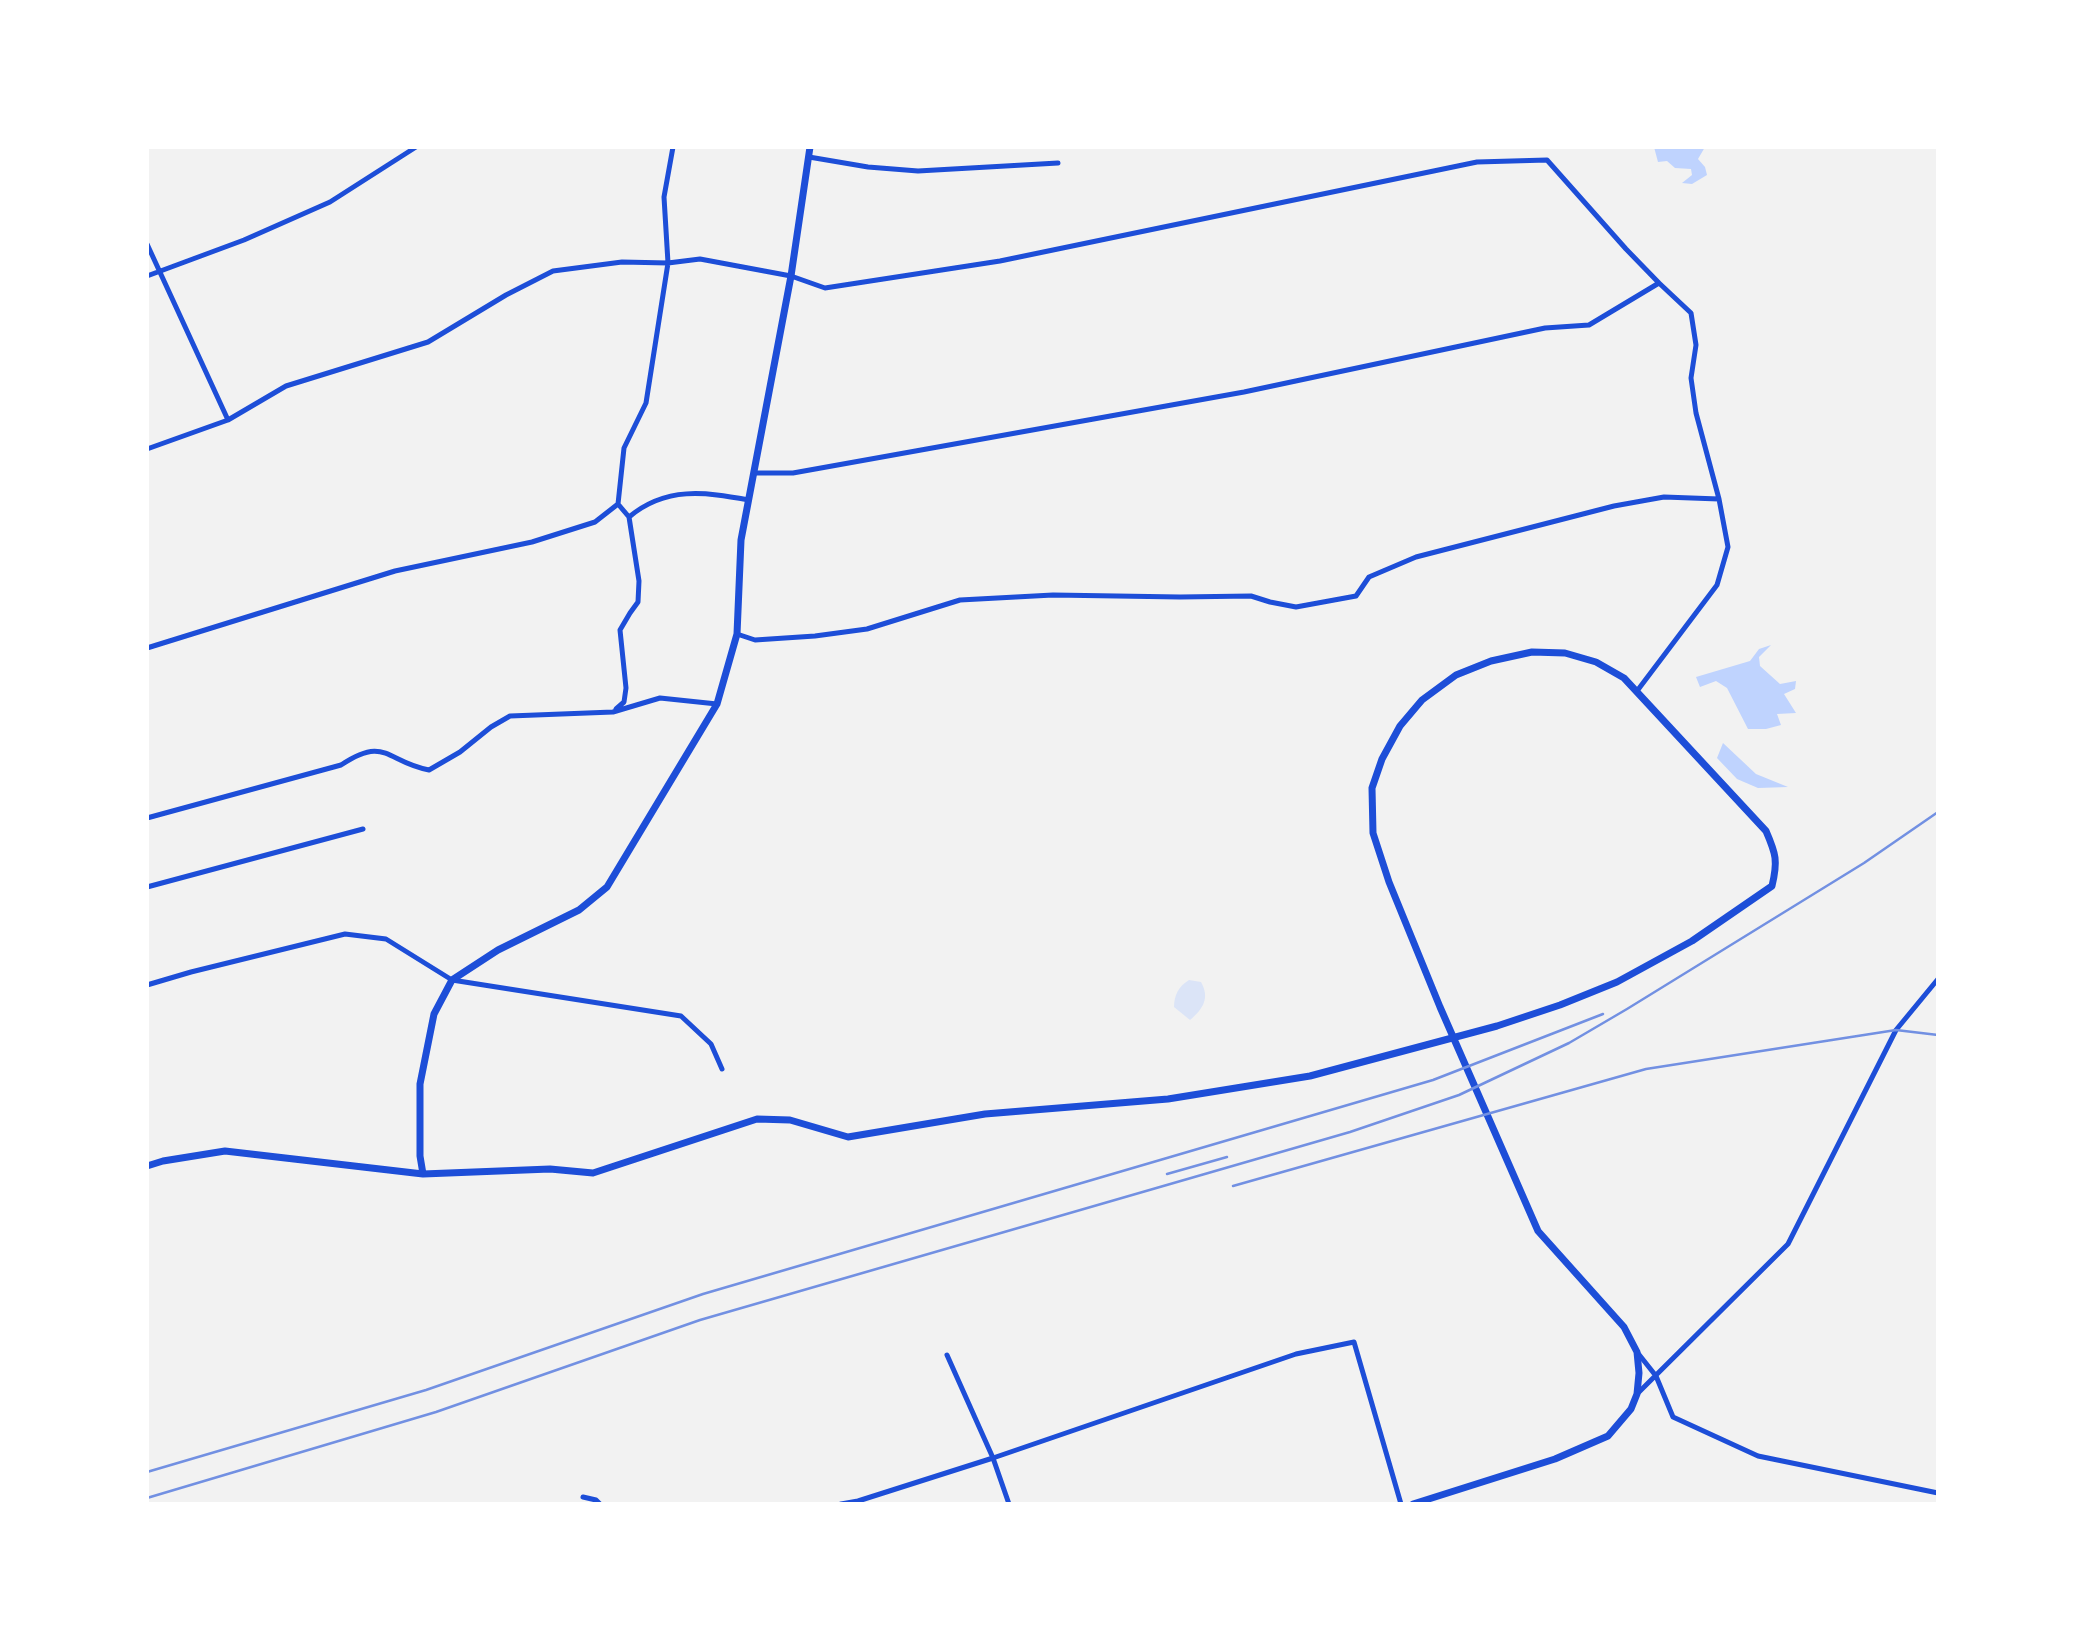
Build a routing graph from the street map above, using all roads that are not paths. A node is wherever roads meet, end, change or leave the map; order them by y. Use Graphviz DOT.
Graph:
graph roads {
  1 [pos="416,147"];
  2 [pos="673,147"];
  3 [pos="810,147"];
  4 [pos="809,156"];
  5 [pos="1058,163"];
  6 [pos="147,244"];
  7 [pos="668,263"];
  8 [pos="160,272"];
  9 [pos="147,276"];
  10 [pos="791,276"];
  11 [pos="1659,283"];
  12 [pos="228,420"];
  13 [pos="147,449"];
  14 [pos="754,473"];
  15 [pos="1719,499"];
  16 [pos="749,500"];
  17 [pos="618,504"];
  18 [pos="629,517"];
  19 [pos="737,634"];
  20 [pos="147,648"];
  21 [pos="1636,691"];
  22 [pos="718,704"];
  23 [pos="613,712"];
  24 [pos="147,818"];
  25 [pos="363,829"];
  26 [pos="147,887"];
  27 [pos="1938,979"];
  28 [pos="453,980"];
  29 [pos="147,985"];
  30 [pos="722,1069"];
  31 [pos="147,1166"];
  32 [pos="424,1174"];
  33 [pos="1637,1352"];
  34 [pos="947,1355"];
  35 [pos="1656,1376"];
  36 [pos="1637,1394"];
  37 [pos="993,1458"];
  38 [pos="1938,1493"];
  39 [pos="583,1497"];
  40 [pos="600,1504"];
  41 [pos="841,1504"];
  42 [pos="1009,1504"];
  43 [pos="1401,1504"];
  44 [pos="1413,1504"];
  1 -- 8 [label="street"];
  2 -- 7 [label="street"];
  3 -- 4 [label="street"];
  4 -- 5 [label="street"];
  4 -- 10 [label="street"];
  6 -- 8 [label="street"];
  7 -- 10 [label="street"];
  7 -- 12 [label="street"];
  7 -- 17 [label="street"];
  8 -- 9 [label="street"];
  8 -- 12 [label="street"];
  10 -- 11 [label="street"];
  10 -- 14 [label="street"];
  11 -- 14 [label="street"];
  11 -- 15 [label="street"];
  12 -- 13 [label="street"];
  14 -- 16 [label="street"];
  15 -- 19 [label="street"];
  15 -- 21 [label="street"];
  16 -- 18 [label="street"];
  16 -- 19 [label="street"];
  17 -- 18 [label="street"];
  17 -- 20 [label="street"];
  18 -- 23 [label="street"];
  19 -- 22 [label="street"];
  21 -- 32 [label="street"];
  21 -- 33 [label="street"];
  22 -- 23 [label="street"];
  22 -- 28 [label="street"];
  23 -- 24 [label="street"];
  25 -- 26 [label="street"];
  27 -- 35 [label="street"];
  28 -- 29 [label="street"];
  28 -- 30 [label="street"];
  28 -- 32 [label="street"];
  31 -- 32 [label="street"];
  33 -- 35 [label="street"];
  33 -- 36 [label="street"];
  34 -- 37 [label="street"];
  35 -- 36 [label="street"];
  35 -- 38 [label="street"];
  36 -- 44 [label="street"];
  37 -- 41 [label="street"];
  37 -- 42 [label="street"];
  37 -- 43 [label="street"];
  39 -- 40 [label="street"];
}
